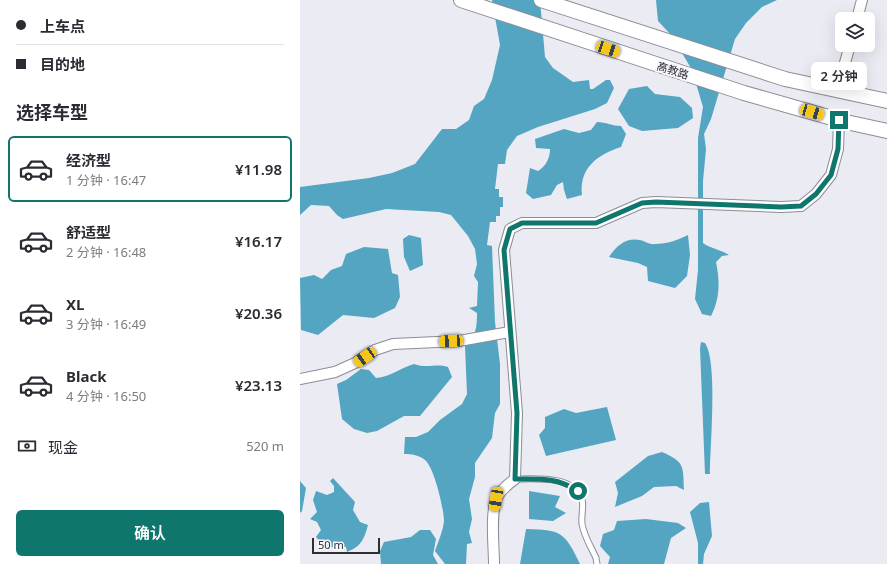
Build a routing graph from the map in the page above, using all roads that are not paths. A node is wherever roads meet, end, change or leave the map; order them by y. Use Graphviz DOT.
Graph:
graph roads {
  1 [pos="461,0"];
  2 [pos="542,0"];
  3 [pos="862,0"];
  4 [pos="859,12"];
  5 [pos="848,52"];
  6 [pos="837,91"];
  7 [pos="887,101"];
  8 [pos="839,120"];
  9 [pos="887,131"];
  10 [pos="510,332"];
  11 [pos="300,379"];
  12 [pos="515,479"];
  13 [pos="494,564"];
  14 [pos="597,564"];
  1 -- 8 [label="main road, 高教路"];
  2 -- 6 [label="main road"];
  3 -- 4 [label="street"];
  5 -- 6 [label="street"];
  6 -- 7 [label="main road"];
  8 -- 9 [label="main road, 高教路"];
  8 -- 10 [label="street"];
  10 -- 11 [label="street"];
  10 -- 12 [label="street"];
  12 -- 13 [label="street"];
  12 -- 14 [label="lane"];
}
